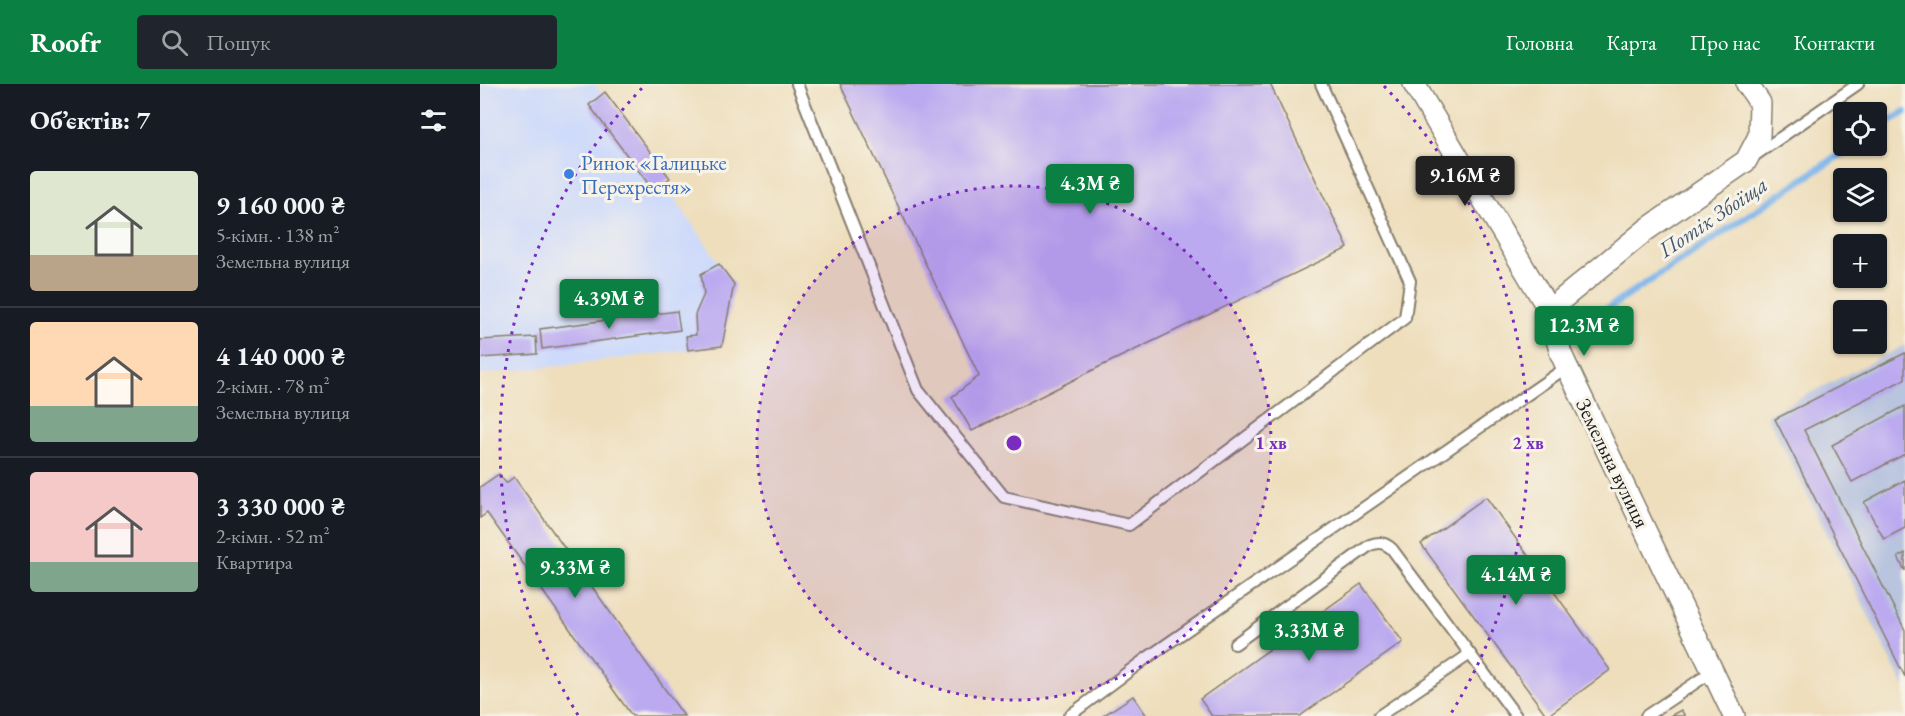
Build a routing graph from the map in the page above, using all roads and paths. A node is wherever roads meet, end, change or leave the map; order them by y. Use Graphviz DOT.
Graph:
graph roads {
  1 [pos="797,84"];
  2 [pos="1322,84"];
  3 [pos="1414,84"];
  4 [pos="1747,84"];
  5 [pos="1858,84"];
  6 [pos="1746,161"];
  7 [pos="1549,310"];
  8 [pos="1567,367"];
  9 [pos="1235,644"];
  10 [pos="1470,654"];
  11 [pos="1713,671"];
  12 [pos="1069,716"];
  13 [pos="1379,716"];
  14 [pos="1516,716"];
  15 [pos="1646,716"];
  16 [pos="1734,716"];
  1 -- 2 [label="lane"];
  3 -- 7 [label="street, Земельна вулиця"];
  4 -- 6 [label="street"];
  5 -- 6 [label="lane"];
  6 -- 7 [label="street"];
  7 -- 8 [label="street, Земельна вулиця"];
  8 -- 11 [label="street, Земельна вулиця"];
  8 -- 12 [label="lane"];
  9 -- 10 [label="lane"];
  10 -- 13 [label="lane"];
  10 -- 14 [label="lane"];
  11 -- 15 [label="lane"];
  11 -- 16 [label="street, Земельна вулиця"];
}
